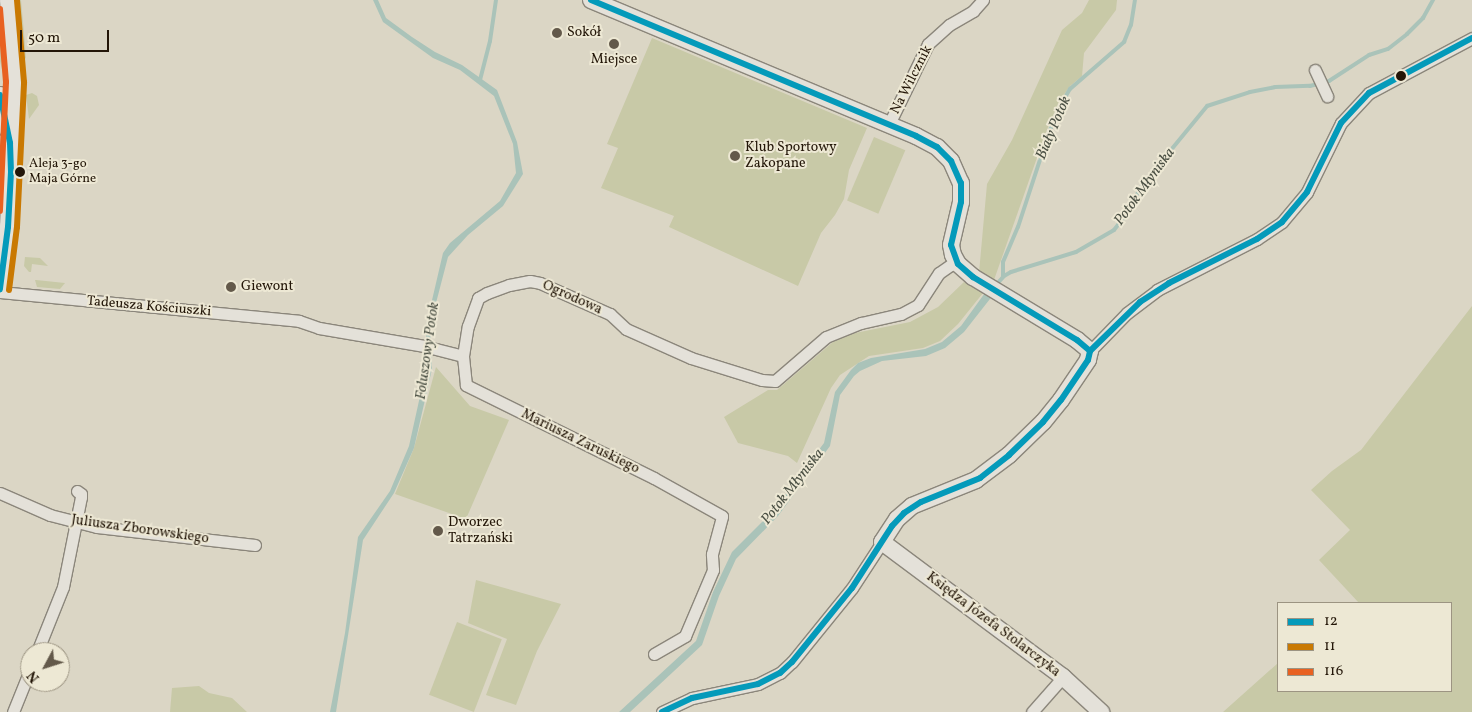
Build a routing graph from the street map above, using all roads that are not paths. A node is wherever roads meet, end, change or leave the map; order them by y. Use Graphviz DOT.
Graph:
graph roads {
  1 [pos="8,0"];
  2 [pos="591,0"];
  3 [pos="983,0"];
  4 [pos="1472,38"];
  5 [pos="1316,70"];
  6 [pos="0,95"];
  7 [pos="1327,96"];
  8 [pos="889,124"];
  9 [pos="10,143"];
  10 [pos="956,261"];
  11 [pos="0,290"];
  12 [pos="1090,351"];
  13 [pos="463,356"];
  14 [pos="77,491"];
  15 [pos="0,493"];
  16 [pos="75,522"];
  17 [pos="882,542"];
  18 [pos="255,545"];
  19 [pos="41,642"];
  20 [pos="654,654"];
  21 [pos="1063,677"];
  22 [pos="21,692"];
  23 [pos="13,712"];
  24 [pos="662,712"];
  25 [pos="1032,712"];
  26 [pos="1102,712"];
  1 -- 9 [label="street"];
  2 -- 8 [label="street"];
  3 -- 8 [label="street, Na Wilcznik"];
  4 -- 12 [label="street"];
  5 -- 7 [label="street"];
  6 -- 9 [label="street"];
  8 -- 10 [label="street"];
  9 -- 11 [label="street"];
  10 -- 12 [label="street"];
  10 -- 13 [label="street, Ogrodowa"];
  11 -- 13 [label="street, Tadeusza Kościuszki"];
  12 -- 17 [label="street"];
  13 -- 20 [label="street, Mariusza Zaruskiego"];
  14 -- 16 [label="street"];
  15 -- 16 [label="street, Juliusza Zborowskiego"];
  16 -- 18 [label="street, Juliusza Zborowskiego"];
  16 -- 19 [label="street"];
  17 -- 21 [label="street, Księdza Józefa Stolarczyka"];
  17 -- 24 [label="street"];
  21 -- 25 [label="street"];
  21 -- 26 [label="street, Księdza Józefa Stolarczyka"];
  22 -- 23 [label="street"];
}
